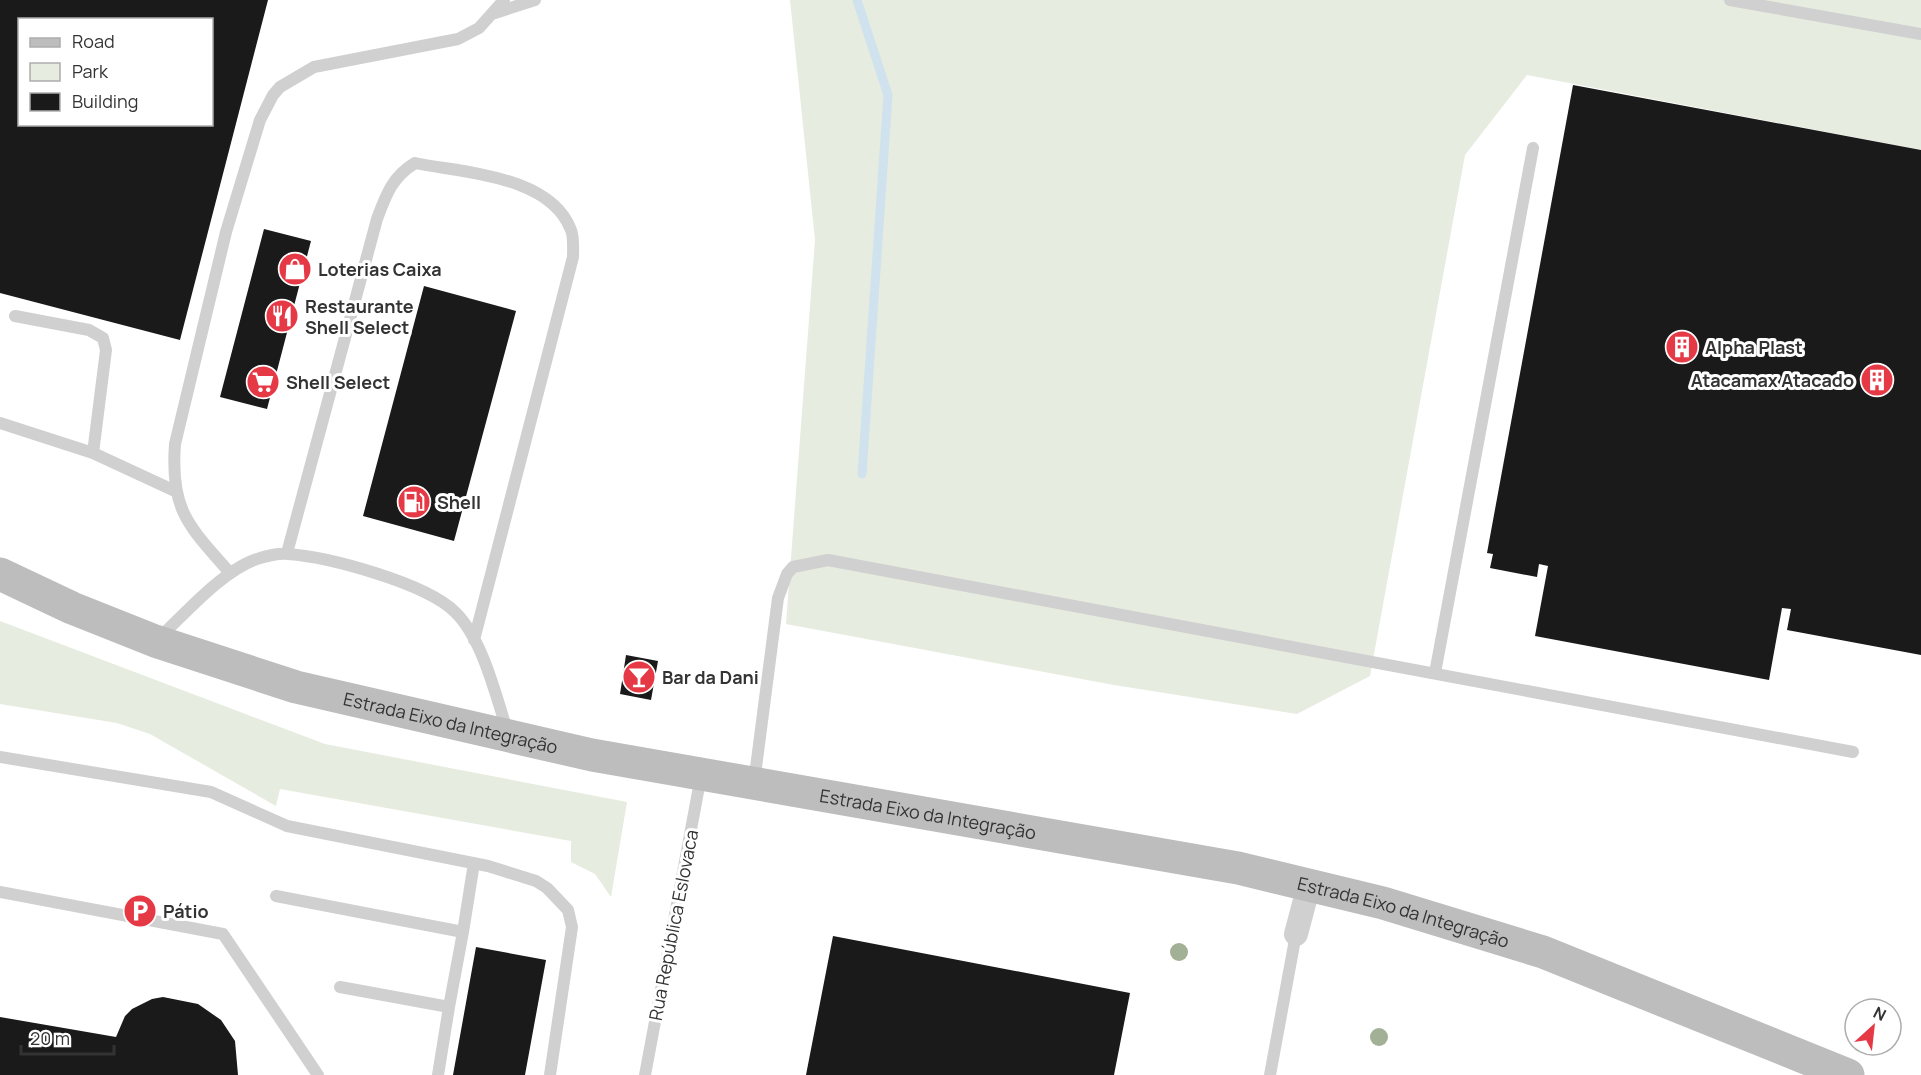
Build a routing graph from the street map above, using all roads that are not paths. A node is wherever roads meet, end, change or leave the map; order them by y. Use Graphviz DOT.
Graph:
graph roads {
  1 [pos="504,0"];
  2 [pos="535,0"];
  3 [pos="1730,0"];
  4 [pos="495,13"];
  5 [pos="1921,34"];
  6 [pos="1533,148"];
  7 [pos="15,316"];
  8 [pos="0,423"];
  9 [pos="93,453"];
  10 [pos="175,491"];
  11 [pos="287,553"];
  12 [pos="230,573"];
  13 [pos="0,574"];
  14 [pos="474,640"];
  15 [pos="155,641"];
  16 [pos="1435,674"];
  17 [pos="509,737"];
  18 [pos="1853,752"];
  19 [pos="0,757"];
  20 [pos="701,775"];
  21 [pos="754,784"];
  22 [pos="474,863"];
  23 [pos="1309,885"];
  24 [pos="0,892"];
  25 [pos="276,896"];
  26 [pos="463,932"];
  27 [pos="1296,934"];
  28 [pos="340,987"];
  29 [pos="448,1006"];
  30 [pos="318,1075"];
  31 [pos="438,1075"];
  32 [pos="550,1075"];
  33 [pos="645,1075"];
  34 [pos="1270,1075"];
  35 [pos="1848,1075"];
  1 -- 4 [label="lane"];
  2 -- 4 [label="lane"];
  3 -- 5 [label="lane"];
  4 -- 10 [label="lane"];
  6 -- 16 [label="lane"];
  7 -- 9 [label="lane"];
  8 -- 9 [label="lane"];
  9 -- 10 [label="lane"];
  10 -- 12 [label="lane"];
  11 -- 12 [label="lane"];
  11 -- 14 [label="lane"];
  11 -- 14 [label="lane"];
  12 -- 15 [label="lane"];
  13 -- 15 [label="main road, Estrada Eixo da Integração"];
  14 -- 17 [label="lane"];
  15 -- 17 [label="main road, Estrada Eixo da Integração"];
  16 -- 18 [label="lane"];
  16 -- 21 [label="lane"];
  17 -- 20 [label="main road, Estrada Eixo da Integração"];
  19 -- 22 [label="lane"];
  20 -- 21 [label="main road, Estrada Eixo da Integração"];
  20 -- 33 [label="lane, Rua República Eslovaca"];
  21 -- 23 [label="main road, Estrada Eixo da Integração"];
  22 -- 26 [label="lane"];
  22 -- 32 [label="lane"];
  23 -- 27 [label="street"];
  23 -- 35 [label="main road, Estrada Eixo da Integração"];
  24 -- 30 [label="lane"];
  25 -- 26 [label="lane"];
  26 -- 29 [label="lane"];
  27 -- 34 [label="lane"];
  28 -- 29 [label="lane"];
  29 -- 31 [label="lane"];
}
